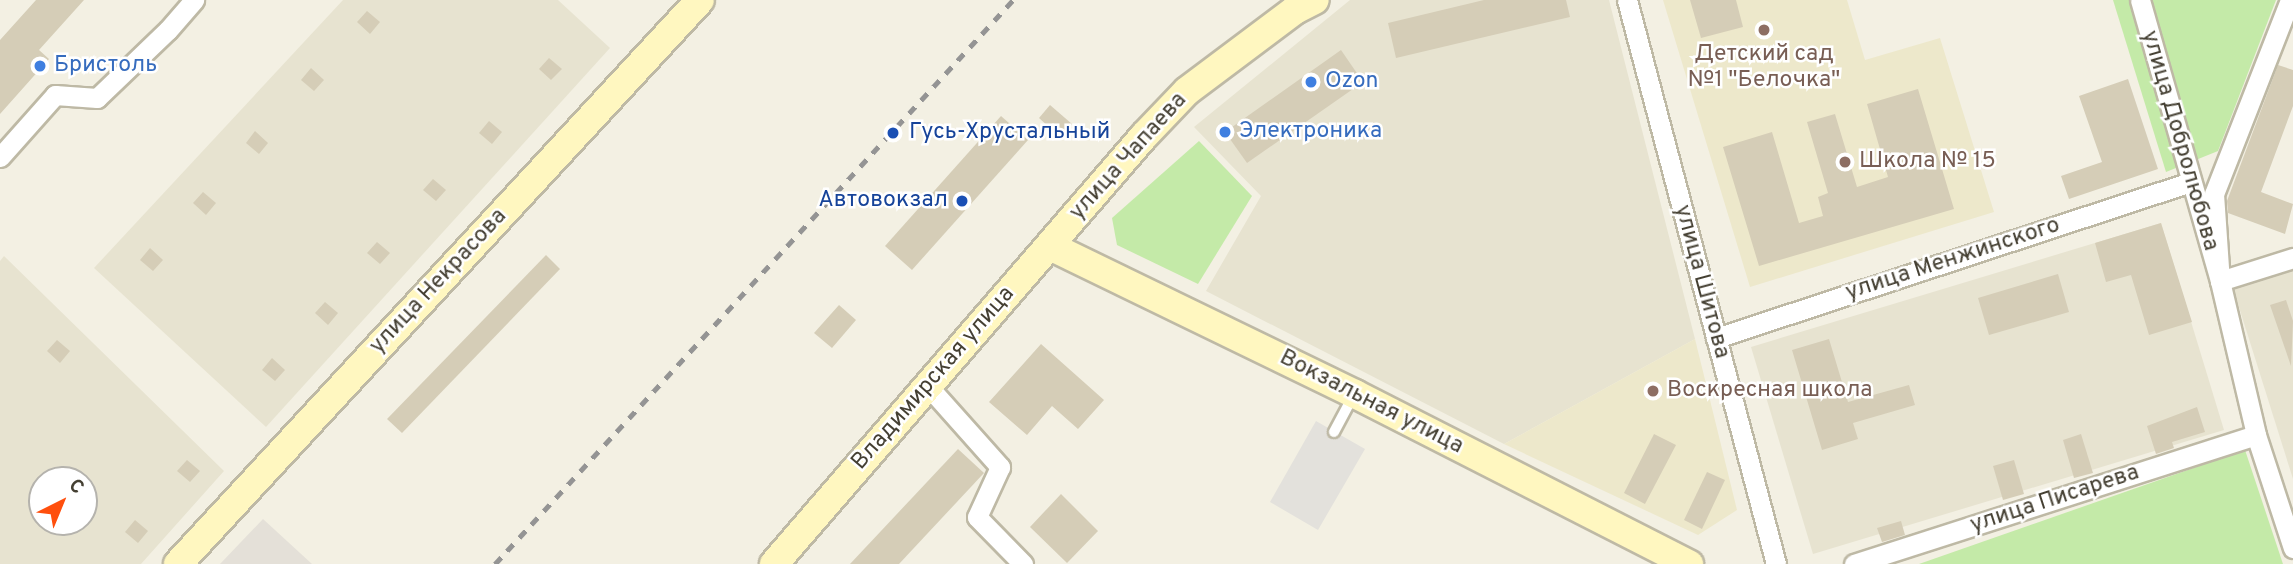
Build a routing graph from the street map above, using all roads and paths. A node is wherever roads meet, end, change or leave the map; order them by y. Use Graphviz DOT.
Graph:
graph roads {
  1 [pos="194,0"];
  2 [pos="700,0"];
  3 [pos="1315,0"];
  4 [pos="1627,0"];
  5 [pos="2140,0"];
  6 [pos="2290,0"];
  7 [pos="0,157"];
  8 [pos="2191,183"];
  9 [pos="1050,246"];
  10 [pos="2293,258"];
  11 [pos="2220,281"];
  12 [pos="1716,338"];
  13 [pos="927,385"];
  14 [pos="1355,394"];
  15 [pos="1334,432"];
  16 [pos="2256,435"];
  17 [pos="2293,548"];
  18 [pos="178,564"];
  19 [pos="774,564"];
  20 [pos="1023,564"];
  21 [pos="1689,564"];
  22 [pos="1776,564"];
  23 [pos="1854,564"];
  1 -- 7 [label="street"];
  2 -- 18 [label="street, улица Некрасова"];
  3 -- 9 [label="street, улица Чапаева"];
  4 -- 12 [label="street, улица Шитова"];
  5 -- 8 [label="street, улица Добролюбова"];
  6 -- 11 [label="street, улица Добролюбова"];
  8 -- 11 [label="street, улица Добролюбова"];
  8 -- 12 [label="street, улица Менжинского"];
  9 -- 13 [label="street, Владимирская улица"];
  9 -- 14 [label="street, Вокзальная улица"];
  10 -- 11 [label="street"];
  11 -- 16 [label="street, улица Добролюбова"];
  12 -- 22 [label="street, улица Шитова"];
  13 -- 19 [label="street, Владимирская улица"];
  13 -- 20 [label="street"];
  14 -- 15 [label="lane"];
  14 -- 21 [label="street, Вокзальная улица"];
  16 -- 17 [label="street, улица Добролюбова"];
  16 -- 23 [label="street, улица Писарева"];
}
